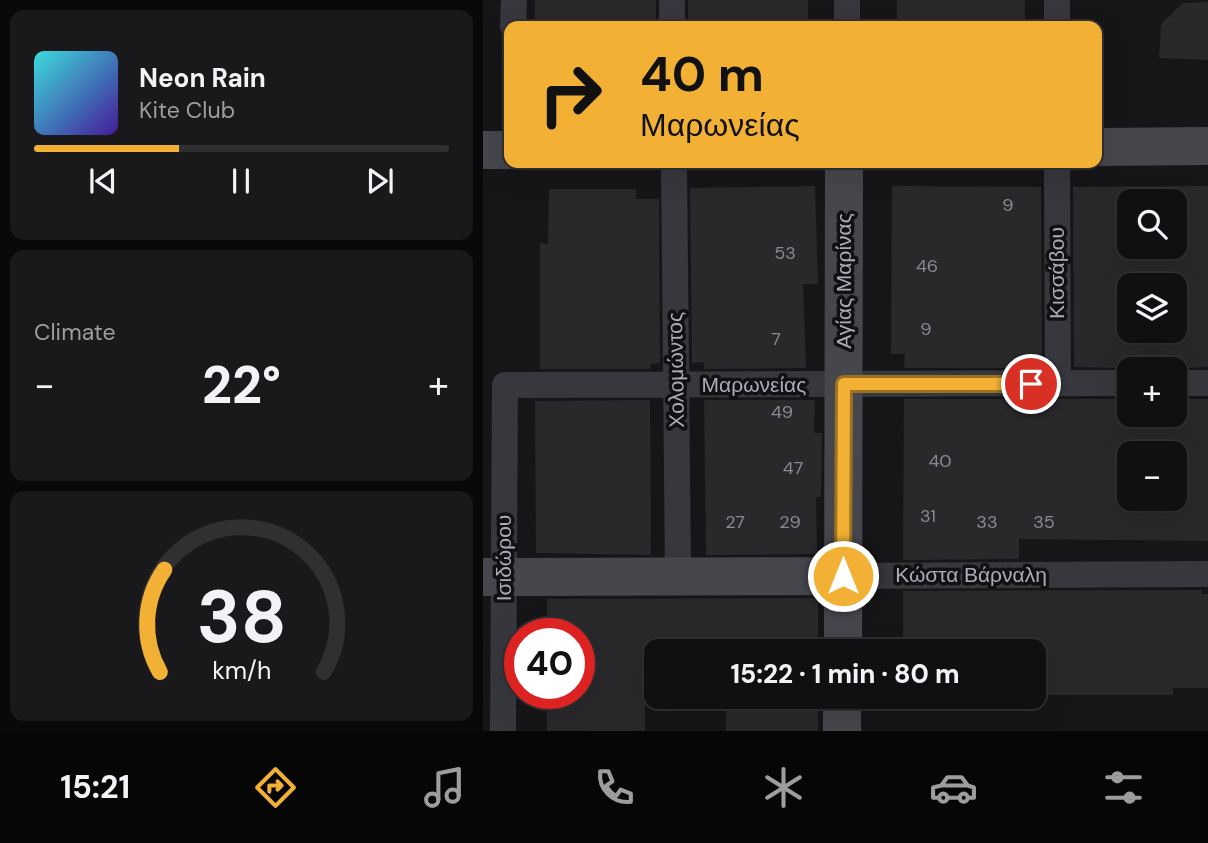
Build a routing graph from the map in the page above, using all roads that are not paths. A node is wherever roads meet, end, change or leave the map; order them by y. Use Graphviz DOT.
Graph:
graph roads {
  1 [pos="514,0"];
  2 [pos="672,0"];
  3 [pos="847,0"];
  4 [pos="1057,0"];
  5 [pos="513,21"];
  6 [pos="673,21"];
  7 [pos="847,21"];
  8 [pos="1057,21"];
  9 [pos="1208,146"];
  10 [pos="1102,147"];
  11 [pos="483,150"];
  12 [pos="504,150"];
  13 [pos="674,168"];
  14 [pos="844,168"];
  15 [pos="1057,168"];
  16 [pos="1117,383"];
  17 [pos="1187,383"];
  18 [pos="1208,383"];
  19 [pos="844,384"];
  20 [pos="1058,384"];
  21 [pos="505,385"];
  22 [pos="676,385"];
  23 [pos="1208,574"];
  24 [pos="843,576"];
  25 [pos="493,577"];
  26 [pos="678,577"];
  27 [pos="843,639"];
  28 [pos="842,709"];
  29 [pos="503,731"];
  30 [pos="842,731"];
  1 -- 5 [label="street"];
  2 -- 6 [label="street"];
  3 -- 7 [label="street"];
  4 -- 8 [label="street"];
  9 -- 10 [label="street"];
  11 -- 12 [label="street"];
  13 -- 22 [label="street, Χολομώντος"];
  14 -- 19 [label="street, Αγίας Μαρίνας"];
  15 -- 20 [label="street, Κισσάβου"];
  16 -- 20 [label="street, Μαρωνείας"];
  17 -- 18 [label="street"];
  19 -- 20 [label="street, Μαρωνείας"];
  19 -- 22 [label="street, Μαρωνείας"];
  19 -- 24 [label="street, Αγίας Μαρίνας"];
  21 -- 22 [label="street, Μαρωνείας"];
  21 -- 25 [label="street, Ισιδώρου"];
  22 -- 26 [label="street, Χολομώντος"];
  23 -- 24 [label="street, Κώστα Βάρναλη"];
  24 -- 26 [label="street, Κώστα Βάρναλη"];
  24 -- 27 [label="street, Αγίας Μαρίνας"];
  25 -- 26 [label="street, Κώστα Βάρναλη"];
  25 -- 29 [label="street, Ισιδώρου"];
  28 -- 30 [label="street"];
}
